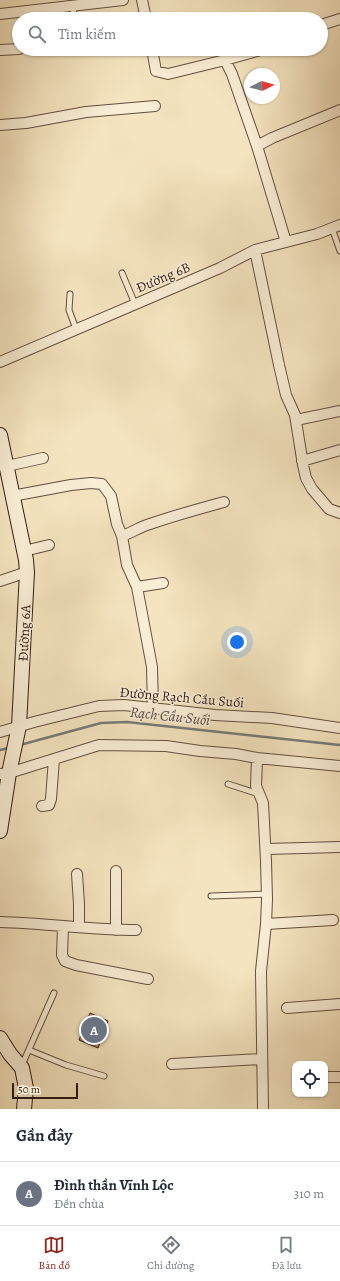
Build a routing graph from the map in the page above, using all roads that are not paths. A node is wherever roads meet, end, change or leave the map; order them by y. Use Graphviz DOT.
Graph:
graph roads {
  1 [pos="123,0"];
  2 [pos="145,0"];
  3 [pos="73,6"];
  4 [pos="18,12"];
  5 [pos="73,12"];
  6 [pos="146,12"];
  7 [pos="12,13"];
  8 [pos="0,14"];
  9 [pos="340,19"];
  10 [pos="328,23"];
  11 [pos="12,49"];
  12 [pos="0,50"];
  13 [pos="153,56"];
  14 [pos="239,56"];
  15 [pos="225,60"];
  16 [pos="155,106"];
  17 [pos="340,110"];
  18 [pos="0,125"];
  19 [pos="257,146"];
  20 [pos="336,227"];
  21 [pos="286,242"];
  22 [pos="255,250"];
  23 [pos="340,252"];
  24 [pos="122,273"];
  25 [pos="70,294"];
  26 [pos="135,304"];
  27 [pos="76,330"];
  28 [pos="0,362"];
  29 [pos="340,411"];
  30 [pos="296,420"];
  31 [pos="0,435"];
  32 [pos="340,450"];
  33 [pos="43,458"];
  34 [pos="302,461"];
  35 [pos="4,463"];
  36 [pos="12,496"];
  37 [pos="224,502"];
  38 [pos="340,513"];
  39 [pos="122,536"];
  40 [pos="49,545"];
  41 [pos="24,551"];
  42 [pos="27,572"];
  43 [pos="0,581"];
  44 [pos="163,583"];
  45 [pos="137,587"];
  46 [pos="153,708"];
  47 [pos="18,728"];
  48 [pos="340,728"];
  49 [pos="0,732"];
  50 [pos="257,758"];
  51 [pos="54,759"];
  52 [pos="340,766"];
  53 [pos="6,772"];
  54 [pos="228,784"];
  55 [pos="259,794"];
  56 [pos="42,806"];
  57 [pos="0,831"];
  58 [pos="340,847"];
  59 [pos="266,850"];
  60 [pos="116,871"];
  61 [pos="77,874"];
  62 [pos="267,894"];
  63 [pos="211,896"];
  64 [pos="333,920"];
  65 [pos="0,922"];
  66 [pos="266,924"];
  67 [pos="63,926"];
  68 [pos="78,927"];
  69 [pos="116,930"];
  70 [pos="136,930"];
  71 [pos="148,979"];
  72 [pos="54,993"];
  73 [pos="340,1004"];
  74 [pos="287,1008"];
  75 [pos="0,1039"];
  76 [pos="29,1050"];
  77 [pos="262,1059"];
  78 [pos="172,1064"];
  79 [pos="22,1068"];
  80 [pos="104,1076"];
  81 [pos="328,1077"];
  82 [pos="340,1077"];
  83 [pos="24,1109"];
  84 [pos="263,1109"];
  1 -- 3 [label="street"];
  2 -- 6 [label="street"];
  3 -- 4 [label="street"];
  3 -- 5 [label="lane"];
  7 -- 8 [label="street"];
  9 -- 10 [label="street"];
  11 -- 12 [label="street"];
  13 -- 15 [label="street"];
  14 -- 15 [label="street"];
  15 -- 19 [label="street"];
  16 -- 18 [label="street"];
  17 -- 19 [label="street"];
  19 -- 21 [label="street"];
  20 -- 21 [label="street, Đường 6B"];
  20 -- 23 [label="lane"];
  21 -- 22 [label="street, Đường 6B"];
  22 -- 26 [label="street, Đường 6B"];
  22 -- 30 [label="street"];
  24 -- 26 [label="lane"];
  25 -- 27 [label="lane"];
  26 -- 27 [label="street, Đường 6B"];
  27 -- 28 [label="street, Đường 6B"];
  29 -- 30 [label="street"];
  30 -- 34 [label="street"];
  31 -- 35 [label="street, Đường 6A"];
  32 -- 34 [label="street"];
  33 -- 35 [label="street"];
  34 -- 38 [label="street"];
  35 -- 36 [label="street, Đường 6A"];
  36 -- 39 [label="street"];
  36 -- 41 [label="street, Đường 6A"];
  37 -- 39 [label="street"];
  39 -- 45 [label="street"];
  40 -- 41 [label="street"];
  41 -- 42 [label="street, Đường 6A"];
  42 -- 43 [label="street"];
  42 -- 47 [label="street, Đường 6A"];
  44 -- 45 [label="street"];
  45 -- 46 [label="street"];
  46 -- 47 [label="street, Đường Rạch Cầu Suối"];
  46 -- 48 [label="street, Đường Rạch Cầu Suối"];
  47 -- 49 [label="street, Đường Rạch Cầu Suối"];
  47 -- 53 [label="street, Đường 6A"];
  50 -- 51 [label="street"];
  50 -- 52 [label="street"];
  50 -- 55 [label="street"];
  51 -- 53 [label="street"];
  51 -- 56 [label="street"];
  53 -- 57 [label="street, Đường 6A"];
  54 -- 55 [label="lane"];
  55 -- 59 [label="street"];
  58 -- 59 [label="street"];
  59 -- 62 [label="street"];
  60 -- 69 [label="street"];
  61 -- 68 [label="street"];
  62 -- 63 [label="lane"];
  62 -- 66 [label="street"];
  64 -- 66 [label="street"];
  65 -- 67 [label="street"];
  66 -- 77 [label="street"];
  67 -- 68 [label="street"];
  67 -- 71 [label="street"];
  68 -- 69 [label="street"];
  69 -- 70 [label="street"];
  72 -- 76 [label="lane"];
  73 -- 74 [label="street"];
  75 -- 79 [label="street"];
  76 -- 79 [label="lane"];
  76 -- 80 [label="lane"];
  77 -- 78 [label="street"];
  77 -- 84 [label="street"];
  79 -- 83 [label="street"];
  81 -- 82 [label="street"];
}
